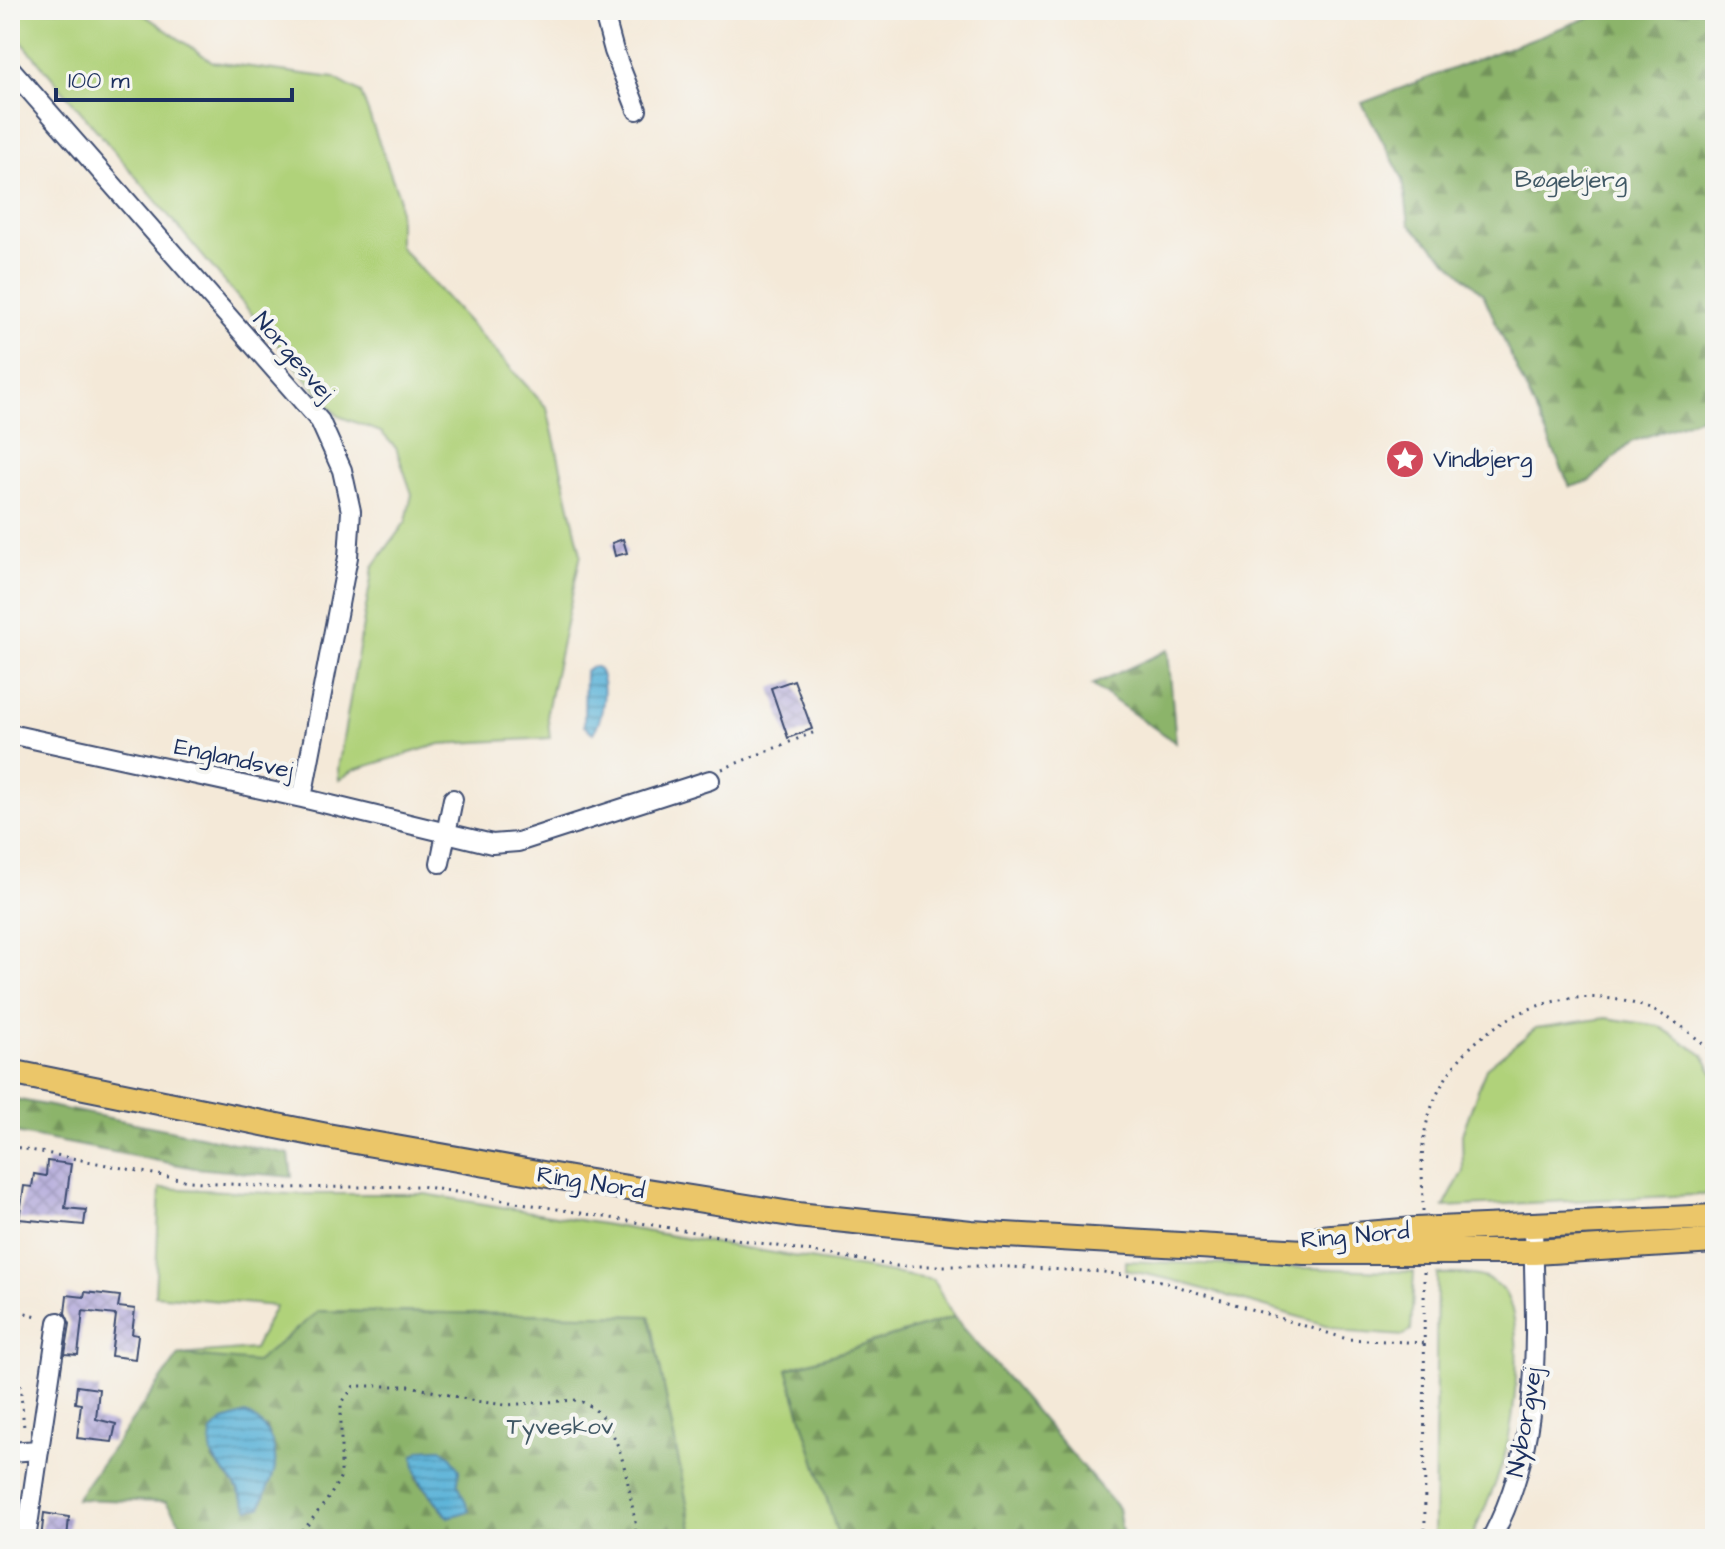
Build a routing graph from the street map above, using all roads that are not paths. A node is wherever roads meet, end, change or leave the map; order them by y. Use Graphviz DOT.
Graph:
graph roads {
  1 [pos="603,10"];
  2 [pos="10,68"];
  3 [pos="637,110"];
  4 [pos="10,734"];
  5 [pos="710,780"];
  6 [pos="302,798"];
  7 [pos="453,799"];
  8 [pos="447,833"];
  9 [pos="440,863"];
  10 [pos="10,1072"];
  11 [pos="1715,1217"];
  12 [pos="1533,1225"];
  13 [pos="1715,1241"];
  14 [pos="1178,1246"];
  15 [pos="1534,1252"];
  16 [pos="58,1322"];
  17 [pos="25,1451"];
  18 [pos="26,1539"];
  19 [pos="1491,1539"];
  1 -- 3 [label="street"];
  2 -- 6 [label="street, Norgesvej"];
  4 -- 6 [label="street, Englandsvej"];
  5 -- 8 [label="street, Englandsvej"];
  6 -- 8 [label="street, Englandsvej"];
  7 -- 8 [label="street"];
  8 -- 9 [label="street"];
  10 -- 14 [label="main road, Ring Nord"];
  11 -- 12 [label="main road"];
  12 -- 14 [label="main road, Ring Nord"];
  12 -- 15 [label="street, Nyborgvej"];
  13 -- 15 [label="main road"];
  14 -- 15 [label="main road, Ring Nord"];
  15 -- 19 [label="street, Nyborgvej"];
  16 -- 17 [label="street"];
  17 -- 18 [label="street"];
}
